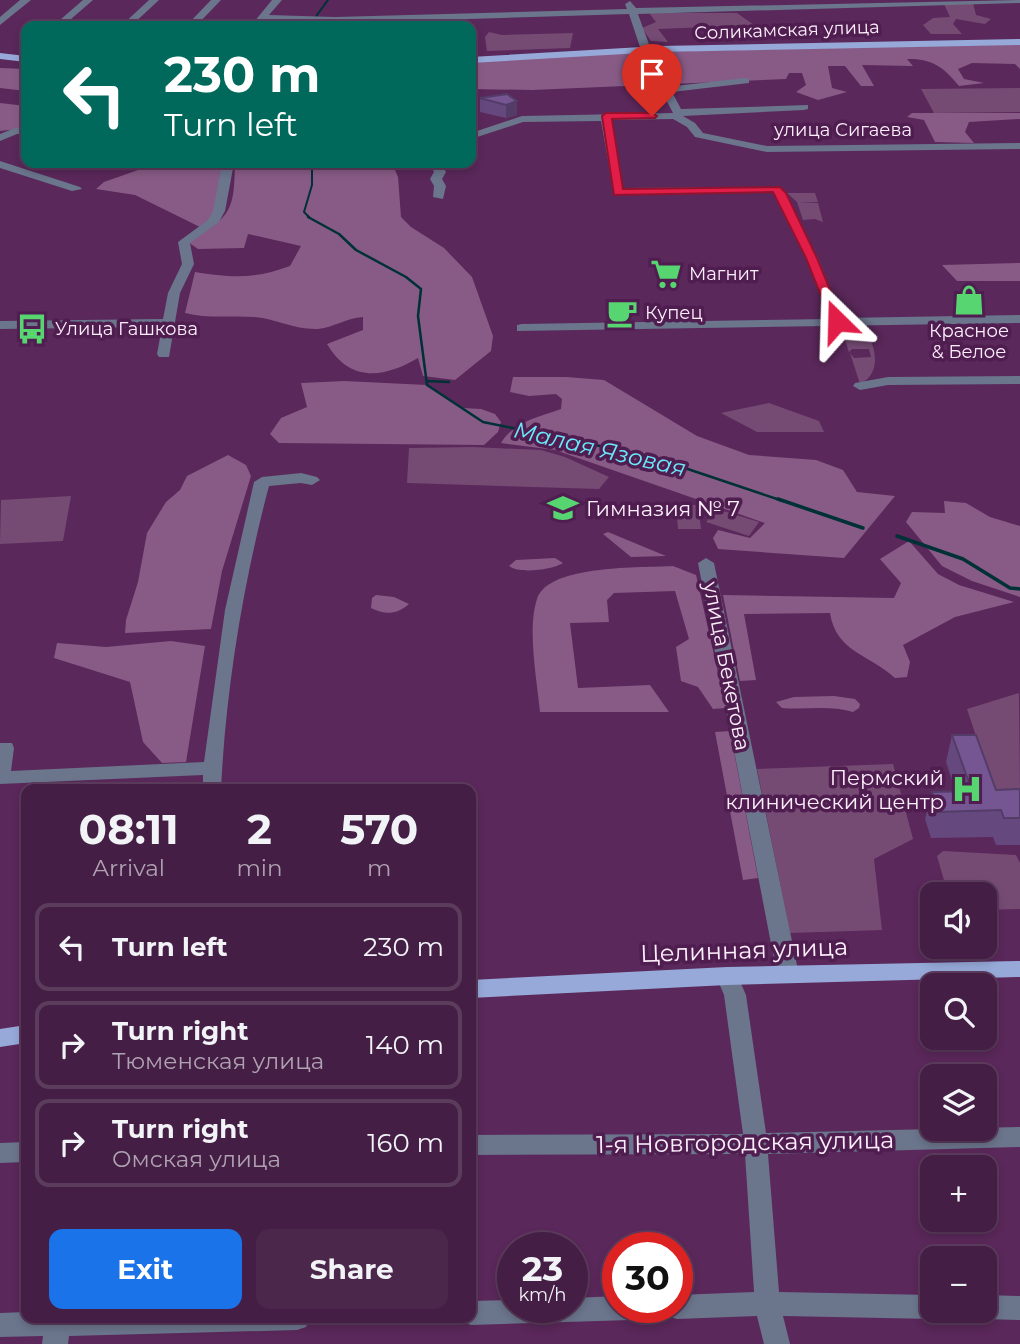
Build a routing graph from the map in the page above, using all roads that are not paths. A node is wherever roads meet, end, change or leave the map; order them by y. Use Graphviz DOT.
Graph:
graph roads {
  1 [pos="26,0"];
  2 [pos="88,0"];
  3 [pos="154,0"];
  4 [pos="216,0"];
  5 [pos="276,0"];
  6 [pos="531,0"];
  7 [pos="629,0"];
  8 [pos="1020,0"];
  9 [pos="632,12"];
  10 [pos="532,13"];
  11 [pos="262,18"];
  12 [pos="64,21"];
  13 [pos="131,21"];
  14 [pos="196,21"];
  15 [pos="259,21"];
  16 [pos="0,22"];
  17 [pos="1020,42"];
  18 [pos="646,50"];
  19 [pos="0,56"];
  20 [pos="21,57"];
  21 [pos="476,60"];
  22 [pos="745,81"];
  23 [pos="804,107"];
  24 [pos="676,114"];
  25 [pos="606,116"];
  26 [pos="21,131"];
  27 [pos="476,134"];
  28 [pos="0,138"];
  29 [pos="1020,146"];
  30 [pos="0,164"];
  31 [pos="227,168"];
  32 [pos="438,168"];
  33 [pos="76,189"];
  34 [pos="439,197"];
  35 [pos="1020,319"];
  36 [pos="837,321"];
  37 [pos="168,323"];
  38 [pos="0,326"];
  39 [pos="522,328"];
  40 [pos="164,354"];
  41 [pos="1020,380"];
  42 [pos="860,386"];
  43 [pos="312,480"];
  44 [pos="706,563"];
  45 [pos="5,748"];
  46 [pos="212,768"];
  47 [pos="212,784"];
  48 [pos="1020,969"];
  49 [pos="788,975"];
  50 [pos="727,976"];
  51 [pos="476,989"];
  52 [pos="21,1035"];
  53 [pos="0,1038"];
  54 [pos="1020,1137"];
  55 [pos="755,1144"];
  56 [pos="476,1145"];
  57 [pos="21,1152"];
  58 [pos="0,1153"];
  59 [pos="767,1304"];
  60 [pos="693,1306"];
  61 [pos="920,1307"];
  62 [pos="997,1307"];
  63 [pos="1020,1308"];
  64 [pos="602,1309"];
  65 [pos="476,1313"];
  66 [pos="188,1323"];
  67 [pos="0,1325"];
  68 [pos="57,1329"];
  69 [pos="776,1344"];
  1 -- 16 [label="street"];
  2 -- 12 [label="street"];
  3 -- 13 [label="street"];
  4 -- 14 [label="street"];
  5 -- 11 [label="street"];
  6 -- 10 [label="street"];
  7 -- 9 [label="street"];
  8 -- 9 [label="street"];
  9 -- 10 [label="street"];
  9 -- 18 [label="street"];
  10 -- 11 [label="street"];
  11 -- 15 [label="street"];
  17 -- 18 [label="main road, Соликамская улица"];
  18 -- 21 [label="main road, Соликамская улица"];
  19 -- 20 [label="main road"];
  22 -- 24 [label="street"];
  23 -- 24 [label="street"];
  24 -- 25 [label="street"];
  24 -- 29 [label="street, улица Сигаева"];
  25 -- 27 [label="street"];
  25 -- 36 [label="street"];
  26 -- 28 [label="street"];
  30 -- 33 [label="street"];
  31 -- 37 [label="street"];
  32 -- 34 [label="street"];
  35 -- 36 [label="street"];
  36 -- 39 [label="street"];
  37 -- 38 [label="street"];
  37 -- 40 [label="street"];
  41 -- 42 [label="street"];
  43 -- 46 [label="street"];
  44 -- 49 [label="street, улица Бекетова"];
  45 -- 46 [label="street"];
  46 -- 47 [label="street"];
  48 -- 49 [label="main road, Целинная улица"];
  49 -- 50 [label="main road, Целинная улица"];
  50 -- 51 [label="main road, Целинная улица"];
  50 -- 55 [label="street"];
  52 -- 53 [label="main road"];
  54 -- 55 [label="street, 1-я Новгородская улица"];
  55 -- 56 [label="street, 1-я Новгородская улица"];
  55 -- 59 [label="street"];
  57 -- 58 [label="street"];
  59 -- 60 [label="street"];
  59 -- 61 [label="street"];
  59 -- 69 [label="street"];
  62 -- 63 [label="street"];
  64 -- 65 [label="street"];
  66 -- 68 [label="street"];
  67 -- 68 [label="street"];
}
